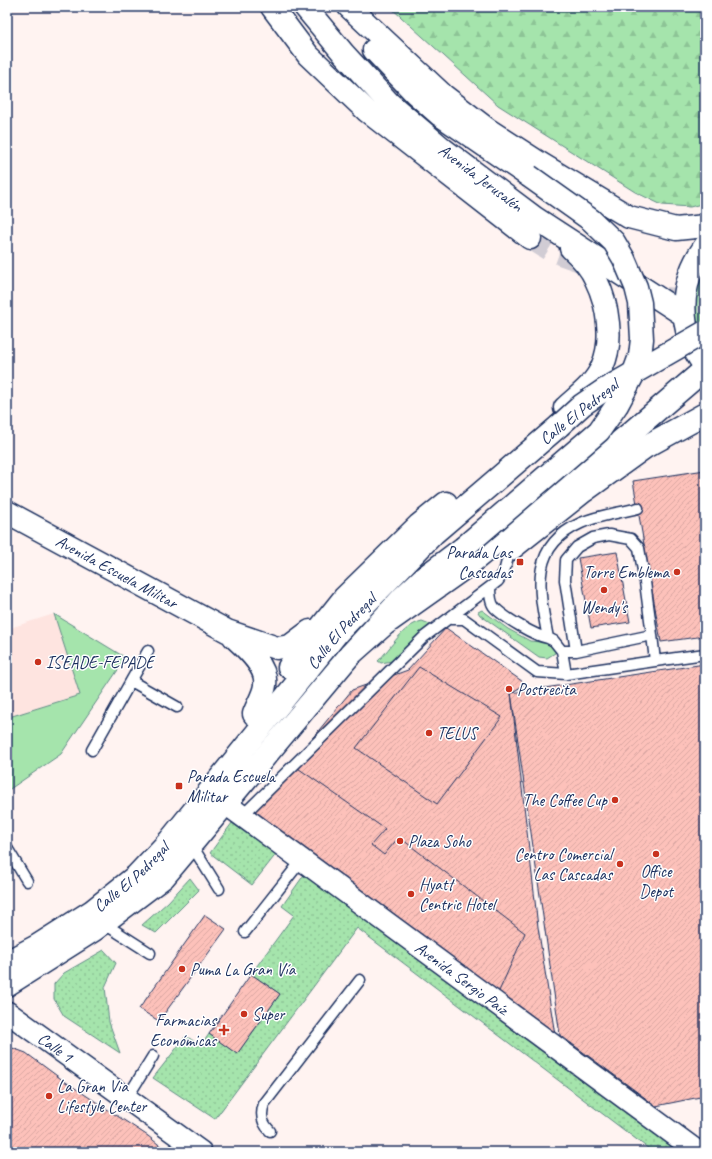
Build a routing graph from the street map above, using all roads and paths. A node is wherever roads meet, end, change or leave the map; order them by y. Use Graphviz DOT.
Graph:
graph roads {
  1 [pos="272,7"];
  2 [pos="305,7"];
  3 [pos="338,7"];
  4 [pos="349,7"];
  5 [pos="705,226"];
  6 [pos="532,228"];
  7 [pos="705,246"];
  8 [pos="684,314"];
  9 [pos="697,336"];
  10 [pos="705,366"];
  11 [pos="705,369"];
  12 [pos="705,414"];
  13 [pos="551,419"];
  14 [pos="638,508"];
  15 [pos="7,512"];
  16 [pos="510,550"];
  17 [pos="465,557"];
  18 [pos="490,587"];
  19 [pos="344,598"];
  20 [pos="451,619"];
  21 [pos="227,631"];
  22 [pos="652,635"];
  23 [pos="548,638"];
  24 [pos="148,651"];
  25 [pos="562,651"];
  26 [pos="576,651"];
  27 [pos="705,654"];
  28 [pos="350,655"];
  29 [pos="655,661"];
  30 [pos="566,674"];
  31 [pos="131,681"];
  32 [pos="176,707"];
  33 [pos="254,714"];
  34 [pos="92,750"];
  35 [pos="233,810"];
  36 [pos="183,824"];
  37 [pos="191,844"];
  38 [pos="7,848"];
  39 [pos="301,861"];
  40 [pos="27,881"];
  41 [pos="219,890"];
  42 [pos="103,924"];
  43 [pos="245,932"];
  44 [pos="150,953"];
  45 [pos="7,962"];
  46 [pos="360,980"];
  47 [pos="7,985"];
  48 [pos="7,1012"];
  49 [pos="153,1056"];
  50 [pos="128,1098"];
  51 [pos="270,1131"];
  52 [pos="201,1152"];
  53 [pos="698,1152"];
  1 -- 6 [label="main road"];
  2 -- 6 [label="main road, Avenida Jerusalén"];
  3 -- 17 [label="main road, bridge"];
  4 -- 5 [label="main road"];
  6 -- 8 [label="main road, Avenida Jerusalén"];
  6 -- 13 [label="main road"];
  7 -- 8 [label="main road"];
  8 -- 9 [label="main road"];
  9 -- 10 [label="main road"];
  9 -- 13 [label="main road"];
  9 -- 36 [label="main road, Calle El Pedregal, bridge"];
  11 -- 17 [label="main road"];
  12 -- 16 [label="main road"];
  13 -- 19 [label="main road"];
  14 -- 23 [label="lane"];
  15 -- 21 [label="main road, Avenida Escuela Militar"];
  16 -- 18 [label="lane"];
  16 -- 28 [label="main road"];
  17 -- 28 [label="main road, Calle El Pedregal"];
  18 -- 20 [label="lane"];
  18 -- 23 [label="lane"];
  19 -- 21 [label="main road, Avenida Escuela Militar"];
  19 -- 33 [label="main road"];
  20 -- 30 [label="lane"];
  20 -- 35 [label="lane"];
  21 -- 33 [label="main road, Avenida Escuela Militar"];
  22 -- 26 [label="lane"];
  22 -- 26 [label="lane"];
  22 -- 29 [label="lane"];
  23 -- 25 [label="lane"];
  24 -- 31 [label="lane"];
  25 -- 26 [label="lane"];
  25 -- 30 [label="lane"];
  27 -- 29 [label="lane"];
  28 -- 35 [label="main road, Calle El Pedregal"];
  29 -- 30 [label="lane"];
  31 -- 32 [label="lane"];
  31 -- 34 [label="lane"];
  33 -- 36 [label="main road"];
  35 -- 37 [label="main road, Calle El Pedregal"];
  35 -- 39 [label="street, Avenida Sergio Paíz"];
  36 -- 45 [label="main road, Calle El Pedregal"];
  37 -- 41 [label="lane"];
  37 -- 42 [label="main road, Calle El Pedregal"];
  38 -- 40 [label="lane"];
  39 -- 43 [label="lane"];
  39 -- 53 [label="street, Avenida Sergio Paíz"];
  42 -- 44 [label="lane"];
  42 -- 47 [label="main road, Calle El Pedregal"];
  46 -- 51 [label="lane"];
  48 -- 50 [label="street, Calle 1"];
  49 -- 50 [label="lane"];
  50 -- 52 [label="street, Calle 1"];
}
